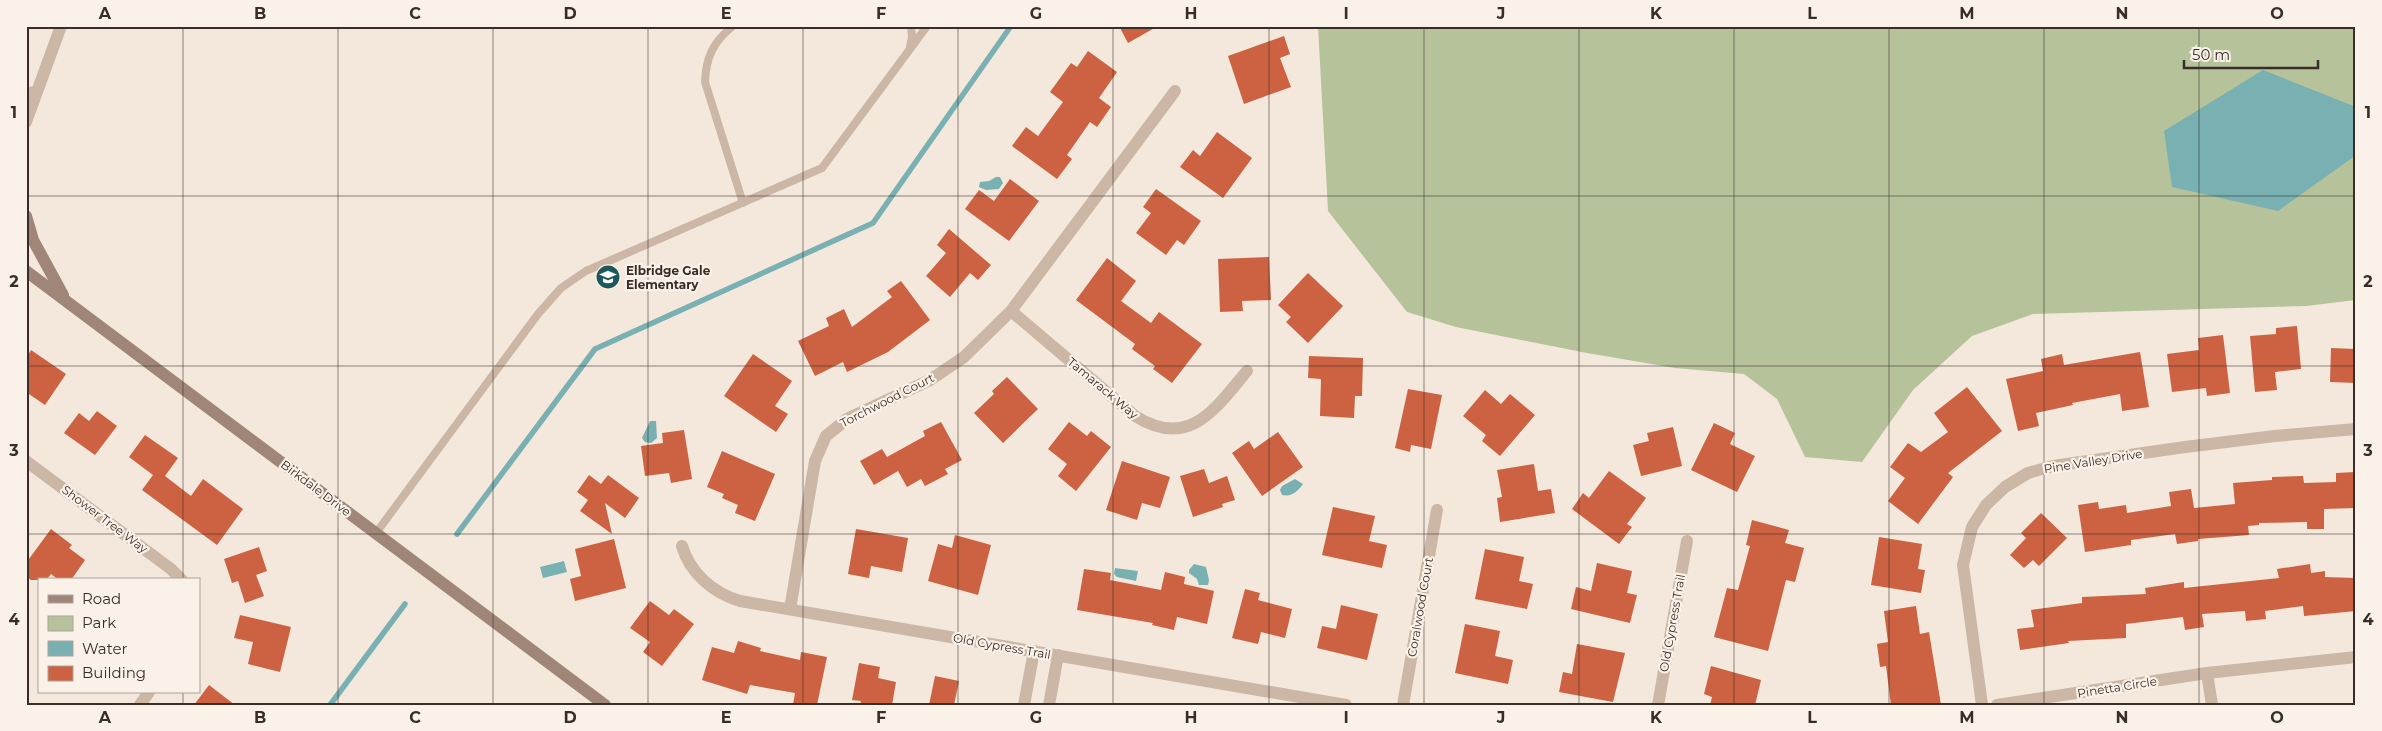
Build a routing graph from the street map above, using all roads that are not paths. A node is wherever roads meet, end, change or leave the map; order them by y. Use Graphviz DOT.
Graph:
graph roads {
  1 [pos="61,26"];
  2 [pos="733,26"];
  3 [pos="911,26"];
  4 [pos="927,26"];
  5 [pos="909,51"];
  6 [pos="32,91"];
  7 [pos="1175,91"];
  8 [pos="26,122"];
  9 [pos="743,203"];
  10 [pos="26,216"];
  11 [pos="26,271"];
  12 [pos="66,300"];
  13 [pos="1011,311"];
  14 [pos="1247,371"];
  15 [pos="2356,430"];
  16 [pos="26,461"];
  17 [pos="1436,510"];
  18 [pos="376,533"];
  19 [pos="1686,541"];
  20 [pos="682,546"];
  21 [pos="180,578"];
  22 [pos="790,609"];
  23 [pos="1034,651"];
  24 [pos="1058,655"];
  25 [pos="2356,657"];
  26 [pos="2207,673"];
  27 [pos="148,694"];
  28 [pos="140,705"];
  29 [pos="605,705"];
  30 [pos="1024,705"];
  31 [pos="1049,705"];
  32 [pos="1346,705"];
  33 [pos="1403,705"];
  34 [pos="1658,705"];
  35 [pos="1982,705"];
  36 [pos="1997,705"];
  37 [pos="2212,705"];
  1 -- 6 [label="street"];
  2 -- 9 [label="lane"];
  3 -- 5 [label="lane"];
  4 -- 5 [label="lane"];
  5 -- 9 [label="lane"];
  6 -- 8 [label="street"];
  7 -- 13 [label="street, Torchwood Court"];
  9 -- 18 [label="lane"];
  10 -- 12 [label="street"];
  11 -- 12 [label="street, Birkdale Drive"];
  12 -- 18 [label="street, Birkdale Drive"];
  13 -- 14 [label="street, Tamarack Way"];
  13 -- 22 [label="street, Torchwood Court"];
  15 -- 35 [label="street, Pine Valley Drive"];
  16 -- 21 [label="street, Shower Tree Way"];
  17 -- 33 [label="street, Coralwood Court"];
  18 -- 29 [label="street, Birkdale Drive"];
  19 -- 34 [label="street, Old Cypress Trail"];
  20 -- 22 [label="street, Old Cypress Trail"];
  22 -- 23 [label="street, Old Cypress Trail"];
  23 -- 24 [label="street, Old Cypress Trail"];
  23 -- 30 [label="street"];
  24 -- 31 [label="street"];
  24 -- 32 [label="street, Old Cypress Trail"];
  25 -- 26 [label="street, Pinetta Circle"];
  26 -- 36 [label="street, Pinetta Circle"];
  26 -- 37 [label="street"];
  27 -- 28 [label="street"];
}
